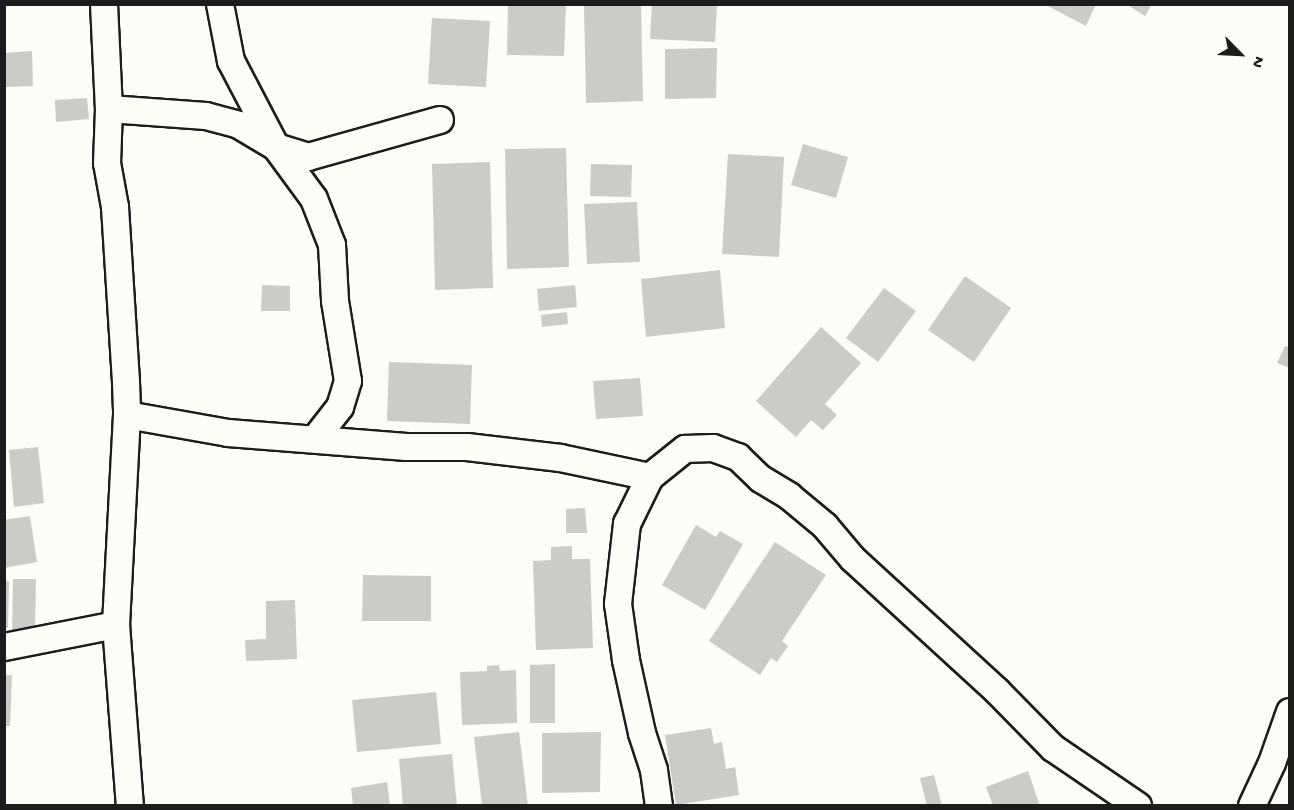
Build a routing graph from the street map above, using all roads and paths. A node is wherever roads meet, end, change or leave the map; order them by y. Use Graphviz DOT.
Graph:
graph roads {
  1 [pos="104,4"];
  2 [pos="220,4"];
  3 [pos="109,109"];
  4 [pos="440,120"];
  5 [pos="276,147"];
  6 [pos="127,415"];
  7 [pos="316,438"];
  8 [pos="650,477"];
  9 [pos="116,625"];
  10 [pos="4,646"];
  11 [pos="1290,712"];
  12 [pos="130,806"];
  13 [pos="659,806"];
  14 [pos="1138,806"];
  15 [pos="1252,806"];
  1 -- 3 [label="street"];
  2 -- 5 [label="street"];
  3 -- 5 [label="street"];
  3 -- 6 [label="street"];
  4 -- 5 [label="street"];
  5 -- 7 [label="street"];
  6 -- 7 [label="street"];
  6 -- 9 [label="street"];
  7 -- 8 [label="street"];
  8 -- 13 [label="street"];
  8 -- 14 [label="street"];
  9 -- 10 [label="street"];
  9 -- 12 [label="street"];
  11 -- 15 [label="street"];
}
